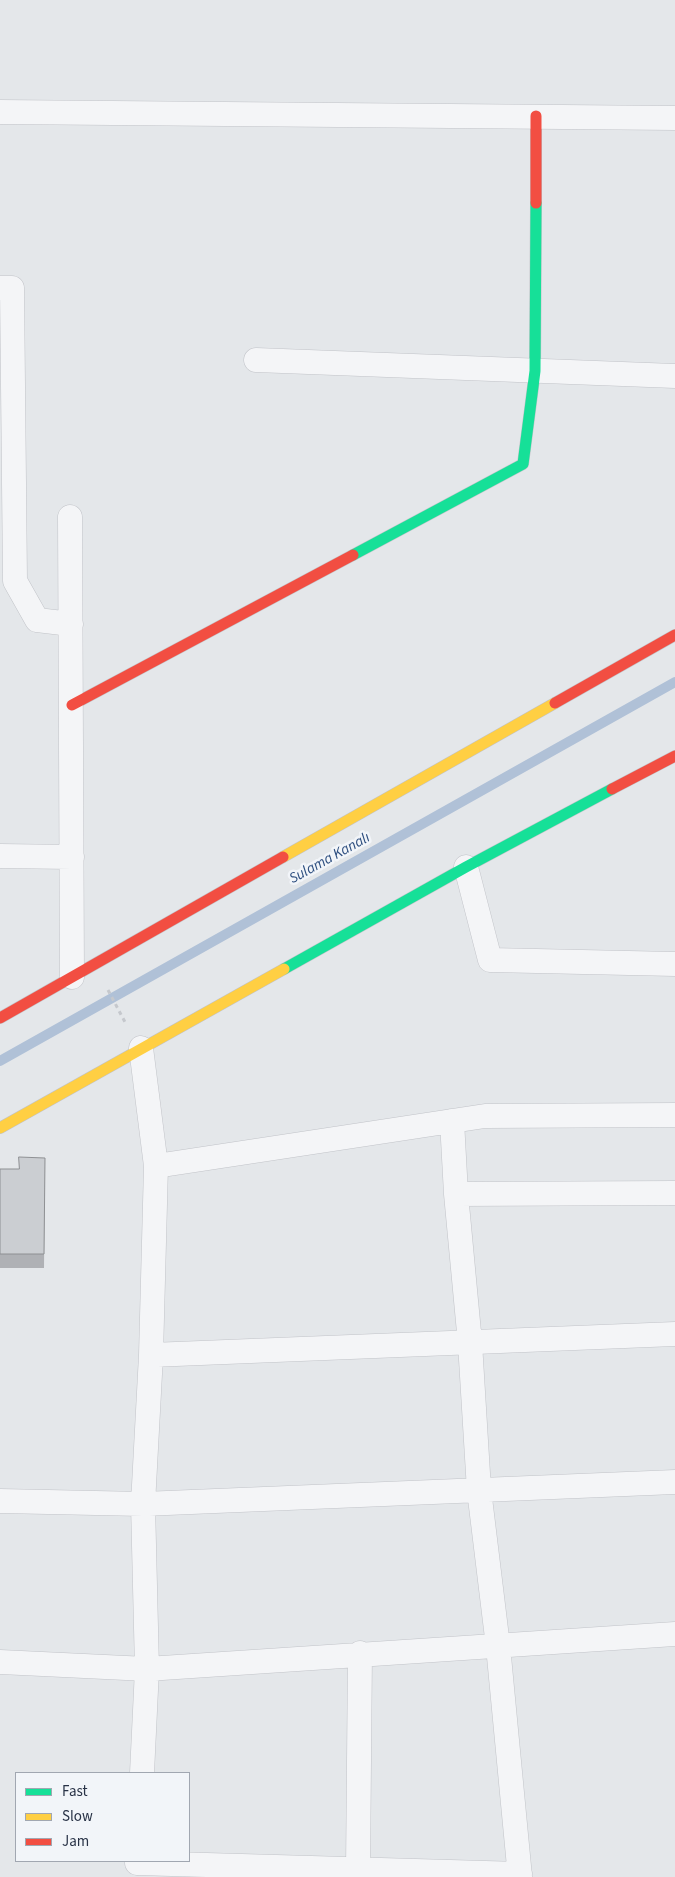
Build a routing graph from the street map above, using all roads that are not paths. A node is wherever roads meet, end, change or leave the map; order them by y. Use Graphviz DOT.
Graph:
graph roads {
  1 [pos="0,112"];
  2 [pos="536,116"];
  3 [pos="675,118"];
  4 [pos="0,288"];
  5 [pos="256,360"];
  6 [pos="535,371"];
  7 [pos="675,376"];
  8 [pos="70,517"];
  9 [pos="71,624"];
  10 [pos="675,635"];
  11 [pos="72,704"];
  12 [pos="675,756"];
  13 [pos="665,767"];
  14 [pos="0,856"];
  15 [pos="72,857"];
  16 [pos="466,867"];
  17 [pos="675,964"];
  18 [pos="72,977"];
  19 [pos="0,1018"];
  20 [pos="140,1048"];
  21 [pos="675,1116"];
  22 [pos="452,1120"];
  23 [pos="0,1128"];
  24 [pos="156,1166"];
  25 [pos="675,1193"];
  26 [pos="456,1194"];
  27 [pos="675,1334"];
  28 [pos="470,1342"];
  29 [pos="151,1355"];
  30 [pos="675,1482"];
  31 [pos="478,1490"];
  32 [pos="0,1501"];
  33 [pos="143,1504"];
  34 [pos="675,1634"];
  35 [pos="498,1646"];
  36 [pos="360,1653"];
  37 [pos="0,1662"];
  38 [pos="147,1669"];
  39 [pos="142,1772"];
  40 [pos="137,1867"];
  41 [pos="358,1870"];
  42 [pos="520,1876"];
  1 -- 2 [label="street"];
  2 -- 3 [label="street"];
  2 -- 6 [label="street"];
  4 -- 9 [label="street"];
  5 -- 6 [label="street"];
  6 -- 7 [label="street"];
  6 -- 11 [label="street"];
  8 -- 9 [label="street"];
  9 -- 11 [label="street"];
  10 -- 18 [label="street"];
  11 -- 15 [label="street"];
  12 -- 13 [label="street"];
  13 -- 16 [label="street"];
  14 -- 15 [label="street"];
  15 -- 18 [label="street"];
  16 -- 17 [label="street"];
  16 -- 20 [label="street"];
  18 -- 19 [label="street"];
  20 -- 23 [label="street"];
  20 -- 24 [label="street"];
  21 -- 22 [label="street"];
  22 -- 24 [label="street"];
  22 -- 26 [label="street"];
  24 -- 29 [label="street"];
  25 -- 26 [label="street"];
  26 -- 28 [label="street"];
  27 -- 28 [label="street"];
  28 -- 29 [label="street"];
  28 -- 31 [label="street"];
  29 -- 33 [label="street"];
  30 -- 31 [label="street"];
  31 -- 33 [label="street"];
  31 -- 35 [label="street"];
  32 -- 33 [label="street"];
  33 -- 38 [label="street"];
  34 -- 35 [label="street"];
  35 -- 36 [label="street"];
  35 -- 42 [label="street"];
  36 -- 38 [label="street"];
  36 -- 41 [label="street"];
  37 -- 38 [label="street"];
  38 -- 39 [label="street"];
  40 -- 41 [label="street"];
  41 -- 42 [label="street"];
}
